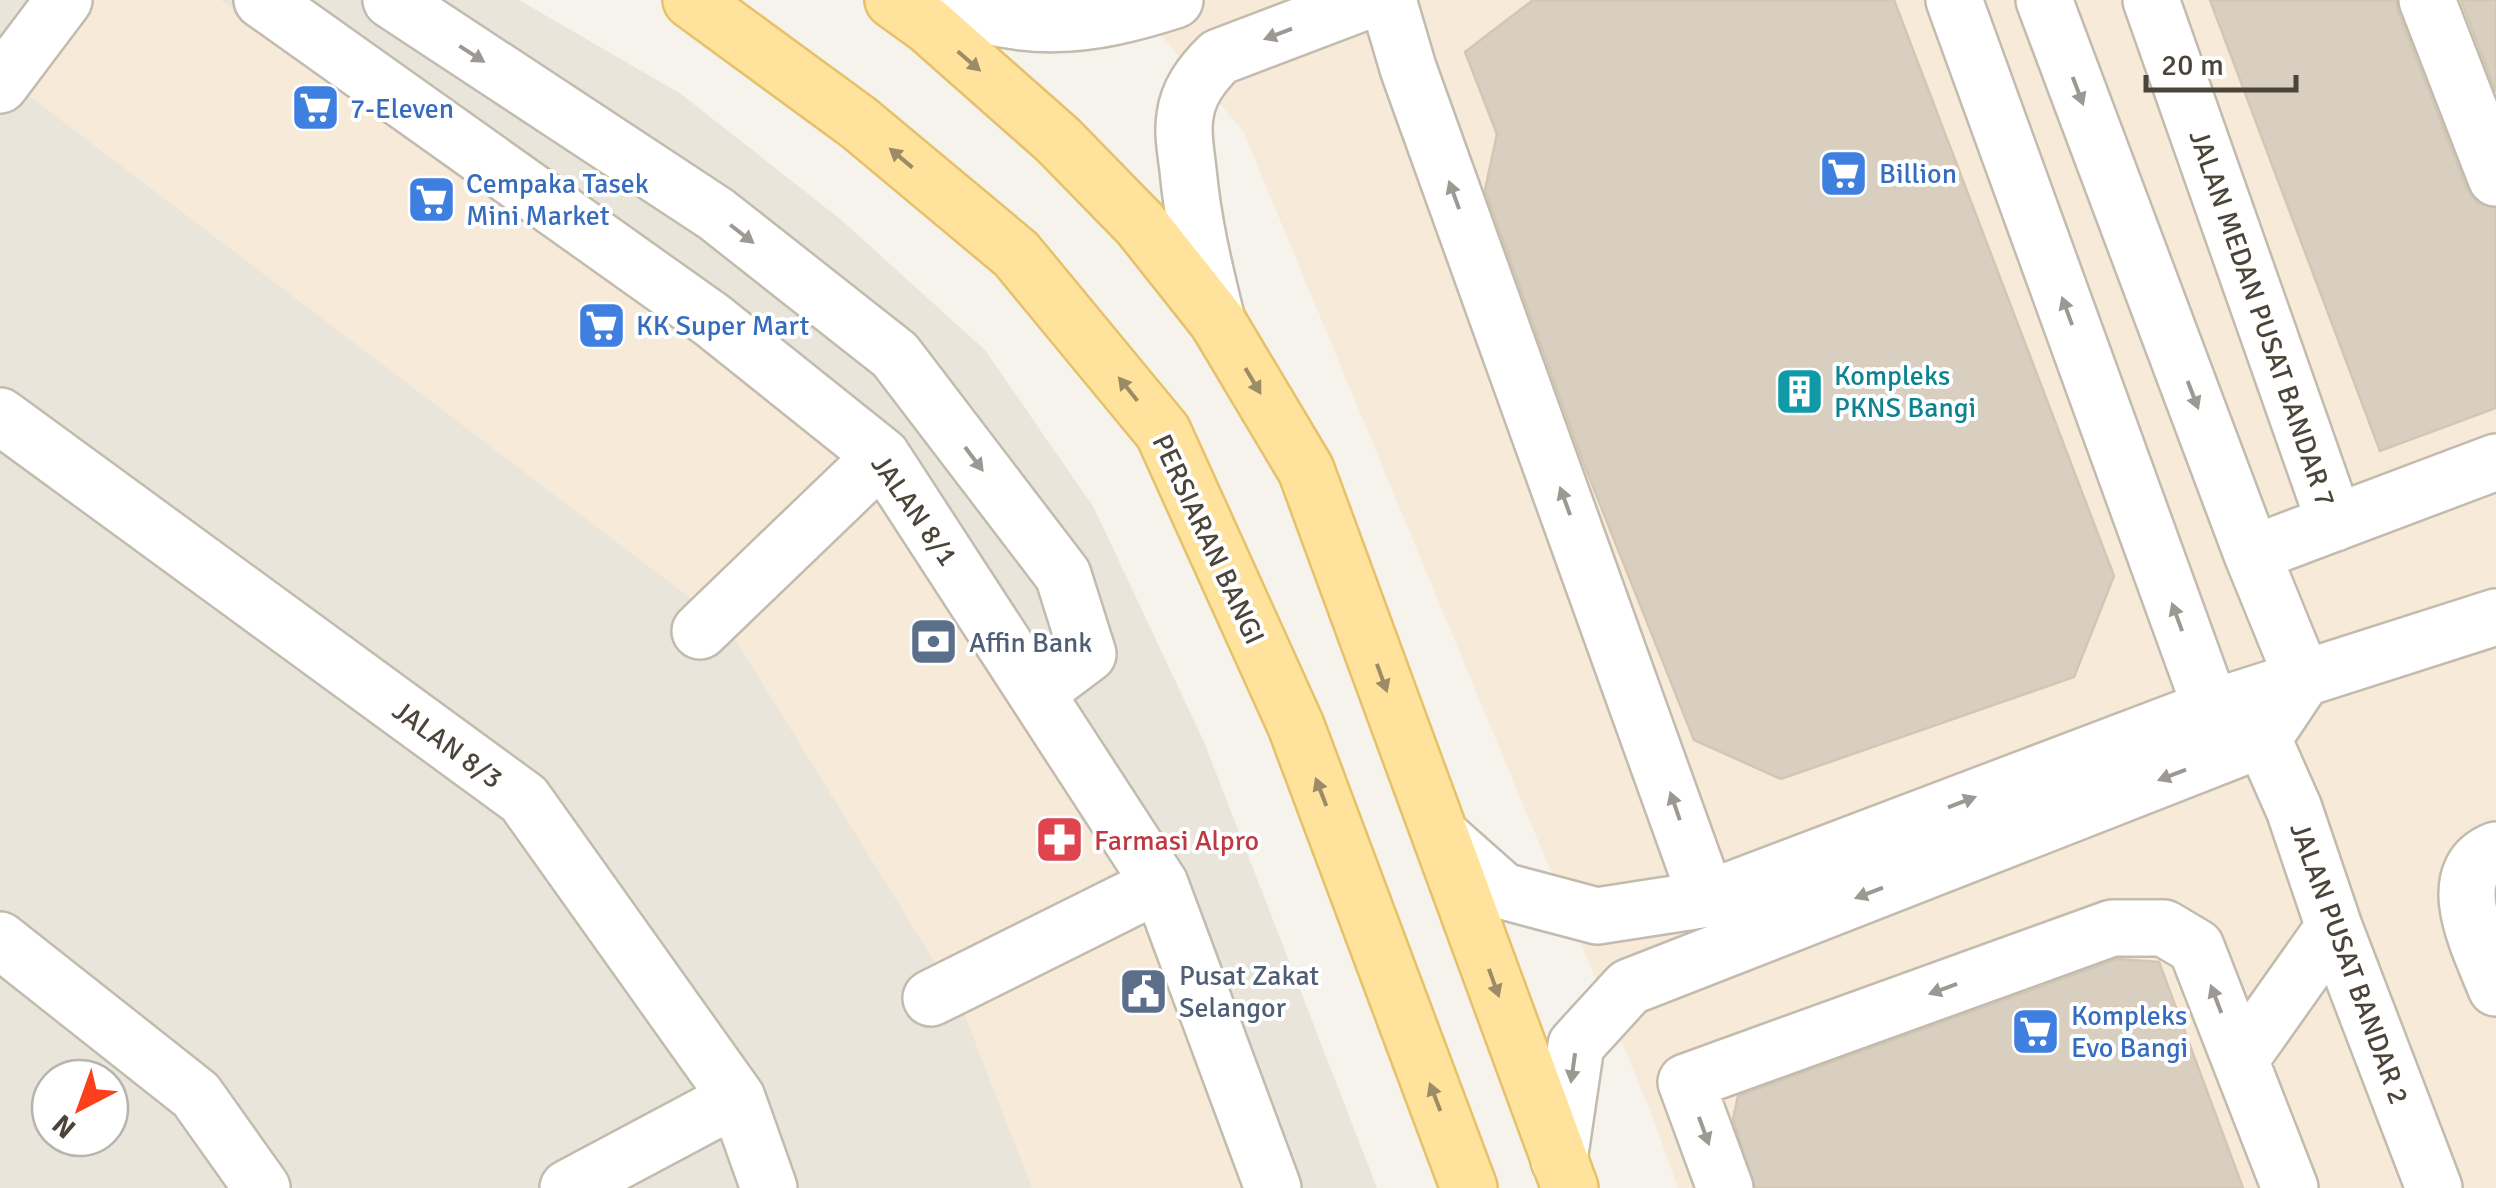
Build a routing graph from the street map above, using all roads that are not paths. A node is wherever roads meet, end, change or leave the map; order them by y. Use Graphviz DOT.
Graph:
graph roads {
  1 [pos="64,0"];
  2 [pos="262,0"];
  3 [pos="391,0"];
  4 [pos="691,0"];
  5 [pos="893,0"];
  6 [pos="936,0"];
  7 [pos="1190,0"];
  8 [pos="1369,0"];
  9 [pos="1388,0"];
  10 [pos="1954,0"];
  11 [pos="2044,0"];
  12 [pos="2151,0"];
  13 [pos="2427,0"];
  14 [pos="1149,5"];
  15 [pos="1219,57"];
  16 [pos="0,85"];
  17 [pos="2496,178"];
  18 [pos="1217,321"];
  19 [pos="0,416"];
  20 [pos="882,456"];
  21 [pos="2496,462"];
  22 [pos="2334,522"];
  23 [pos="2252,554"];
  24 [pos="2496,617"];
  25 [pos="700,631"];
  26 [pos="2303,678"];
  27 [pos="1036,693"];
  28 [pos="2211,708"];
  29 [pos="2263,739"];
  30 [pos="1440,836"];
  31 [pos="2496,850"];
  32 [pos="1160,884"];
  33 [pos="1707,898"];
  34 [pos="2334,928"];
  35 [pos="0,940"];
  36 [pos="2496,988"];
  37 [pos="931,998"];
  38 [pos="2240,1060"];
  39 [pos="736,1098"];
  40 [pos="1565,1174"];
  41 [pos="262,1188"];
  42 [pos="568,1188"];
  43 [pos="769,1188"];
  44 [pos="1274,1188"];
  45 [pos="1469,1188"];
  46 [pos="1725,1188"];
  47 [pos="2290,1188"];
  48 [pos="2434,1188"];
  1 -- 16 [label="street"];
  2 -- 20 [label="street, JALAN 8/1"];
  3 -- 27 [label="street, one-way"];
  45 -- 4 [label="main road, PERSIARAN BANGI, one-way"];
  5 -- 18 [label="main road, one-way"];
  6 -- 14 [label="street"];
  7 -- 15 [label="street"];
  8 -- 15 [label="street, one-way"];
  33 -- 9 [label="street, one-way"];
  28 -- 10 [label="street, one-way"];
  11 -- 23 [label="street, one-way"];
  12 -- 22 [label="street, JALAN MEDAN PUSAT BANDAR 7"];
  13 -- 17 [label="street"];
  15 -- 18 [label="street"];
  18 -- 30 [label="main road, one-way"];
  19 -- 39 [label="street, JALAN 8/3"];
  20 -- 25 [label="street"];
  20 -- 27 [label="street, JALAN 8/1"];
  21 -- 22 [label="street"];
  22 -- 23 [label="street"];
  23 -- 26 [label="street"];
  24 -- 26 [label="street"];
  26 -- 28 [label="street"];
  26 -- 29 [label="street"];
  27 -- 32 [label="street, JALAN 8/1"];
  28 -- 29 [label="street"];
  33 -- 28 [label="street, one-way"];
  29 -- 34 [label="street, JALAN PUSAT BANDAR 2"];
  29 -- 40 [label="street, one-way"];
  30 -- 33 [label="street"];
  30 -- 40 [label="main road, one-way"];
  31 -- 36 [label="street"];
  32 -- 37 [label="street"];
  32 -- 44 [label="street, JALAN 8/1"];
  34 -- 38 [label="street"];
  34 -- 48 [label="street, JALAN PUSAT BANDAR 2"];
  35 -- 41 [label="street"];
  38 -- 46 [label="street, one-way"];
  38 -- 47 [label="street"];
  39 -- 42 [label="street"];
  39 -- 43 [label="street, JALAN 8/3"];
}
